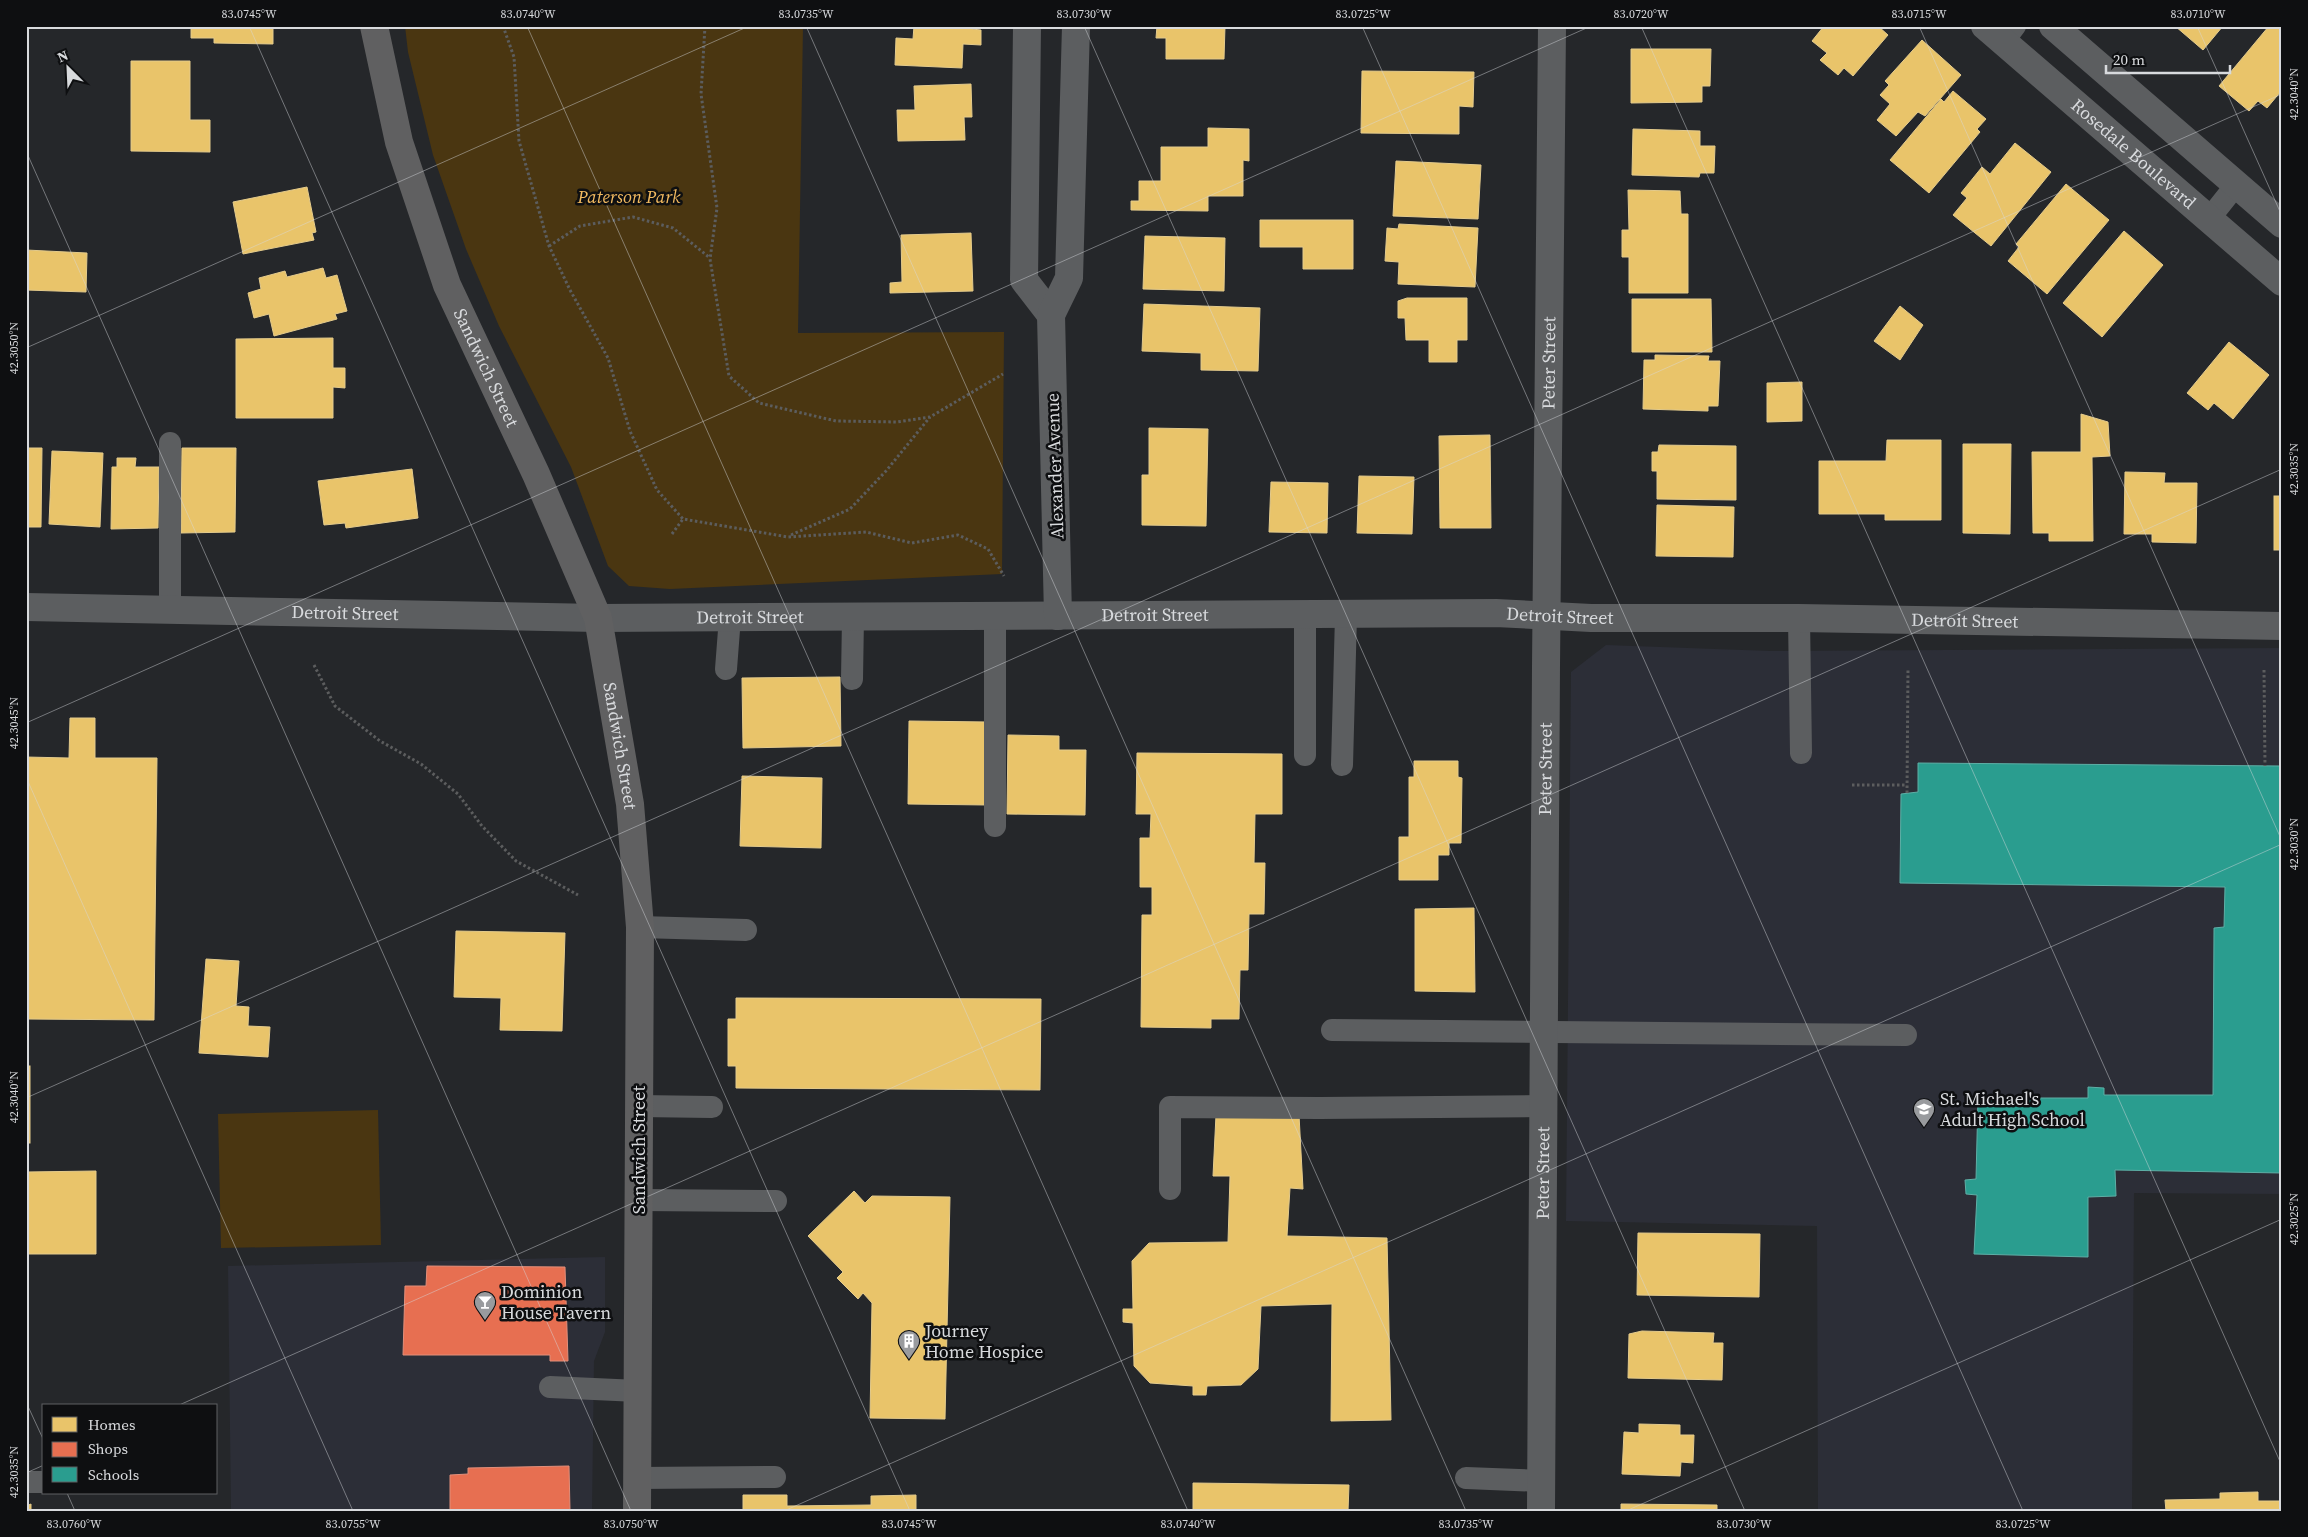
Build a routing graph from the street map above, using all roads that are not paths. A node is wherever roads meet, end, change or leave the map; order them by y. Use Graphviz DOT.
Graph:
graph roads {
  1 [pos="374,26"];
  2 [pos="1027,26"];
  3 [pos="1076,26"];
  4 [pos="1552,26"];
  5 [pos="2053,26"];
  6 [pos="2001,31"];
  7 [pos="2236,185"];
  8 [pos="2209,219"];
  9 [pos="2282,224"];
  10 [pos="2282,282"];
  11 [pos="1051,316"];
  12 [pos="170,443"];
  13 [pos="26,607"];
  14 [pos="170,610"];
  15 [pos="1305,615"];
  16 [pos="1346,615"];
  17 [pos="1546,615"];
  18 [pos="995,616"];
  19 [pos="1058,616"];
  20 [pos="730,617"];
  21 [pos="852,617"];
  22 [pos="598,618"];
  23 [pos="1800,618"];
  24 [pos="2282,626"];
  25 [pos="726,669"];
  26 [pos="852,679"];
  27 [pos="1801,754"];
  28 [pos="1305,755"];
  29 [pos="1342,765"];
  30 [pos="995,826"];
  31 [pos="640,928"];
  32 [pos="746,930"];
  33 [pos="1332,1030"];
  34 [pos="1544,1030"];
  35 [pos="1906,1035"];
  36 [pos="639,1106"];
  37 [pos="1543,1106"];
  38 [pos="712,1107"];
  39 [pos="1170,1189"];
  40 [pos="639,1200"];
  41 [pos="776,1201"];
  42 [pos="550,1387"];
  43 [pos="638,1391"];
  44 [pos="775,1477"];
  45 [pos="637,1478"];
  46 [pos="1466,1478"];
  47 [pos="1542,1481"];
  48 [pos="26,1482"];
  49 [pos="42,1482"];
  50 [pos="637,1511"];
  51 [pos="1541,1511"];
  1 -- 22 [label="main road, Sandwich Street"];
  2 -- 11 [label="street"];
  3 -- 11 [label="street, Alexander Avenue"];
  4 -- 17 [label="street, Peter Street"];
  5 -- 7 [label="street"];
  6 -- 8 [label="street, Rosedale Boulevard"];
  7 -- 8 [label="lane"];
  7 -- 9 [label="street"];
  8 -- 10 [label="street, Rosedale Boulevard"];
  11 -- 19 [label="street, Alexander Avenue"];
  12 -- 14 [label="lane"];
  13 -- 14 [label="street, Detroit Street"];
  14 -- 22 [label="street, Detroit Street"];
  15 -- 16 [label="street, Detroit Street"];
  15 -- 19 [label="street, Detroit Street"];
  15 -- 28 [label="lane"];
  16 -- 17 [label="street, Detroit Street"];
  16 -- 29 [label="lane"];
  17 -- 23 [label="street, Detroit Street"];
  17 -- 34 [label="street, Peter Street"];
  18 -- 19 [label="street, Detroit Street"];
  18 -- 21 [label="street, Detroit Street"];
  18 -- 30 [label="lane"];
  20 -- 21 [label="street, Detroit Street"];
  20 -- 22 [label="street, Detroit Street"];
  20 -- 25 [label="lane"];
  21 -- 26 [label="lane"];
  22 -- 31 [label="main road, Sandwich Street"];
  23 -- 24 [label="street, Detroit Street"];
  23 -- 27 [label="lane"];
  31 -- 32 [label="lane"];
  31 -- 36 [label="main road, Sandwich Street"];
  33 -- 34 [label="lane"];
  34 -- 35 [label="lane"];
  34 -- 37 [label="street, Peter Street"];
  36 -- 38 [label="lane"];
  36 -- 40 [label="main road, Sandwich Street"];
  37 -- 39 [label="lane"];
  37 -- 47 [label="street, Peter Street"];
  40 -- 41 [label="lane"];
  40 -- 43 [label="main road, Sandwich Street"];
  42 -- 43 [label="lane"];
  43 -- 45 [label="main road, Sandwich Street"];
  44 -- 45 [label="lane"];
  45 -- 50 [label="main road, Sandwich Street"];
  46 -- 47 [label="lane"];
  47 -- 51 [label="street, Peter Street"];
  48 -- 49 [label="lane"];
}
